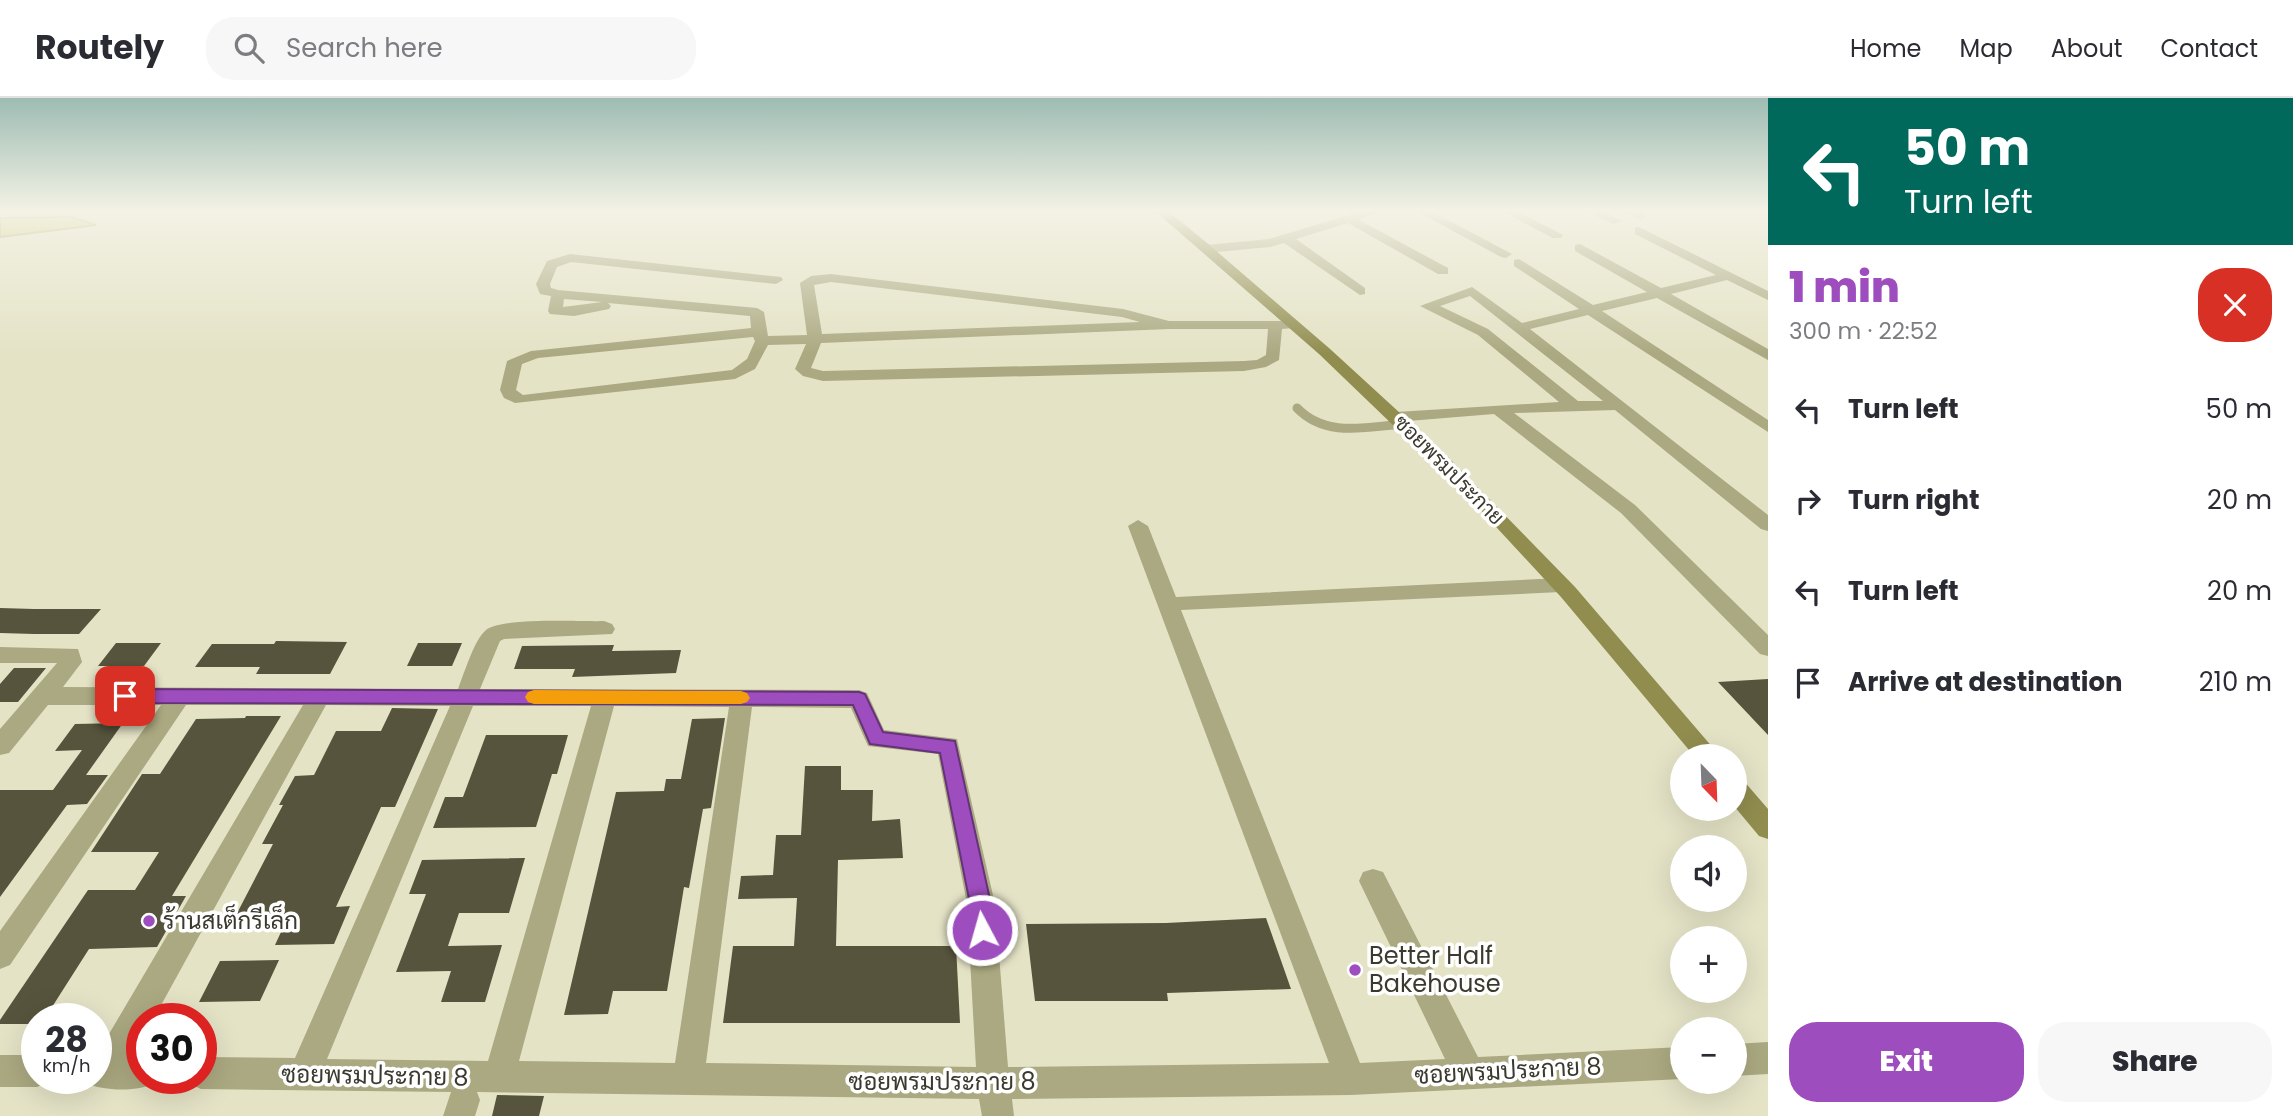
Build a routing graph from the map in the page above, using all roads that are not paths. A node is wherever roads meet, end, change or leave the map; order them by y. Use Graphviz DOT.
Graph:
graph roads {
  1 [pos="568,259"];
  2 [pos="573,259"];
  3 [pos="1216,259"];
  4 [pos="1315,259"];
  5 [pos="1420,259"];
  6 [pos="1513,259"];
  7 [pos="1599,259"];
  8 [pos="1693,259"];
  9 [pos="1443,271"];
  10 [pos="1728,276"];
  11 [pos="776,280"];
  12 [pos="1360,291"];
  13 [pos="1660,293"];
  14 [pos="758,295"];
  15 [pos="1768,296"];
  16 [pos="1593,311"];
  17 [pos="1169,325"];
  18 [pos="1284,326"];
  19 [pos="1518,328"];
  20 [pos="760,337"];
  21 [pos="815,339"];
  22 [pos="1768,355"];
  23 [pos="1617,405"];
  24 [pos="1297,408"];
  25 [pos="1576,408"];
  26 [pos="1498,409"];
  27 [pos="1399,421"];
  28 [pos="1768,427"];
  29 [pos="1768,525"];
  30 [pos="1138,526"];
  31 [pos="1561,585"];
  32 [pos="1168,604"];
  33 [pos="604,629"];
  34 [pos="1768,648"];
  35 [pos="0,655"];
  36 [pos="42,696"];
  37 [pos="180,696"];
  38 [pos="320,696"];
  39 [pos="463,697"];
  40 [pos="605,697"];
  41 [pos="742,698"];
  42 [pos="1698,744"];
  43 [pos="0,746"];
  44 [pos="1751,798"];
  45 [pos="1768,828"];
  46 [pos="1373,881"];
  47 [pos="0,955"];
  48 [pos="112,1055"];
  49 [pos="1768,1058"];
  50 [pos="1747,1059"];
  51 [pos="1670,1064"];
  52 [pos="0,1071"];
  53 [pos="21,1071"];
  54 [pos="217,1073"];
  55 [pos="1469,1073"];
  56 [pos="304,1075"];
  57 [pos="499,1077"];
  58 [pos="688,1079"];
  59 [pos="1351,1079"];
  60 [pos="993,1083"];
  61 [pos="998,1116"];
  1 -- 14 [label="street"];
  2 -- 14 [label="street"];
  3 -- 18 [label="street, ซอยพรมประกาย"];
  4 -- 12 [label="street"];
  5 -- 9 [label="street"];
  6 -- 16 [label="street"];
  7 -- 13 [label="street"];
  8 -- 10 [label="street"];
  10 -- 13 [label="street"];
  10 -- 15 [label="street"];
  11 -- 14 [label="street"];
  13 -- 16 [label="street"];
  13 -- 22 [label="street"];
  14 -- 20 [label="street"];
  16 -- 19 [label="street"];
  16 -- 28 [label="street"];
  17 -- 18 [label="street"];
  17 -- 21 [label="street"];
  17 -- 21 [label="street"];
  18 -- 21 [label="street"];
  18 -- 27 [label="street, ซอยพรมประกาย"];
  19 -- 23 [label="street"];
  19 -- 25 [label="street"];
  20 -- 20 [label="street"];
  20 -- 21 [label="street"];
  23 -- 25 [label="street"];
  23 -- 29 [label="street"];
  24 -- 27 [label="lane"];
  25 -- 26 [label="street"];
  26 -- 27 [label="street"];
  26 -- 34 [label="street"];
  27 -- 31 [label="street, ซอยพรมประกาย"];
  30 -- 32 [label="street"];
  31 -- 32 [label="street"];
  31 -- 42 [label="street, ซอยพรมประกาย"];
  32 -- 59 [label="street"];
  33 -- 39 [label="street"];
  35 -- 36 [label="street"];
  36 -- 37 [label="street"];
  36 -- 43 [label="street"];
  37 -- 38 [label="street"];
  37 -- 47 [label="street"];
  38 -- 39 [label="street"];
  38 -- 48 [label="street"];
  39 -- 40 [label="street"];
  39 -- 56 [label="street"];
  40 -- 41 [label="street"];
  40 -- 57 [label="street"];
  41 -- 58 [label="street"];
  41 -- 60 [label="street"];
  44 -- 45 [label="street"];
  46 -- 55 [label="street"];
  49 -- 50 [label="street"];
  51 -- 55 [label="street, ซอยพรมประกาย 8"];
  52 -- 53 [label="street"];
  54 -- 56 [label="street, ซอยพรมประกาย 8"];
  55 -- 59 [label="street, ซอยพรมประกาย 8"];
  56 -- 57 [label="street, ซอยพรมประกาย 8"];
  57 -- 58 [label="street, ซอยพรมประกาย 8"];
  58 -- 60 [label="street, ซอยพรมประกาย 8"];
  59 -- 60 [label="street, ซอยพรมประกาย 8"];
  60 -- 61 [label="street"];
}
